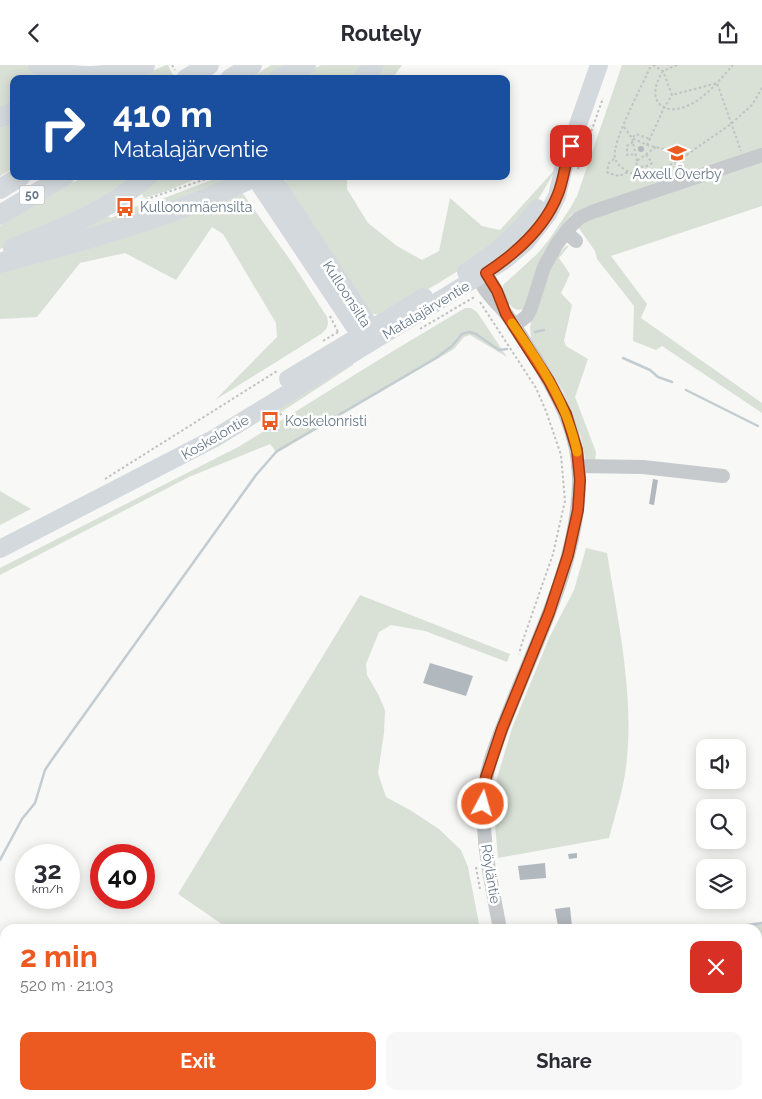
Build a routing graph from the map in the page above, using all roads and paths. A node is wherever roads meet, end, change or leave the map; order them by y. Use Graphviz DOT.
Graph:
graph roads {
  1 [pos="38,65"];
  2 [pos="209,65"];
  3 [pos="252,65"];
  4 [pos="306,65"];
  5 [pos="374,65"];
  6 [pos="599,65"];
  7 [pos="652,65"];
  8 [pos="678,65"];
  9 [pos="733,65"];
  10 [pos="138,68"];
  11 [pos="663,71"];
  12 [pos="69,75"];
  13 [pos="106,75"];
  14 [pos="118,75"];
  15 [pos="193,75"];
  16 [pos="236,75"];
  17 [pos="286,75"];
  18 [pos="365,75"];
  19 [pos="717,83"];
  20 [pos="762,88"];
  21 [pos="672,95"];
  22 [pos="664,108"];
  23 [pos="731,124"];
  24 [pos="624,126"];
  25 [pos="632,138"];
  26 [pos="650,139"];
  27 [pos="633,142"];
  28 [pos="647,145"];
  29 [pos="656,147"];
  30 [pos="636,154"];
  31 [pos="646,154"];
  32 [pos="688,155"];
  33 [pos="762,155"];
  34 [pos="615,159"];
  35 [pos="637,161"];
  36 [pos="745,161"];
  37 [pos="636,165"];
  38 [pos="628,172"];
  39 [pos="635,175"];
  40 [pos="642,177"];
  41 [pos="15,180"];
  42 [pos="58,180"];
  43 [pos="143,180"];
  44 [pos="204,180"];
  45 [pos="246,180"];
  46 [pos="258,180"];
  47 [pos="273,180"];
  48 [pos="0,189"];
  49 [pos="646,194"];
  50 [pos="137,199"];
  51 [pos="0,215"];
  52 [pos="0,254"];
  53 [pos="0,263"];
  54 [pos="480,272"];
  55 [pos="476,296"];
  56 [pos="514,326"];
  57 [pos="338,332"];
  58 [pos="368,335"];
  59 [pos="316,345"];
  60 [pos="282,368"];
  61 [pos="578,466"];
  62 [pos="723,476"];
  63 [pos="101,481"];
  64 [pos="0,549"];
  65 [pos="518,659"];
  66 [pos="476,862"];
  67 [pos="480,891"];
  68 [pos="499,924"];
  1 -- 12 [label="highway"];
  2 -- 15 [label="highway"];
  3 -- 16 [label="highway"];
  4 -- 17 [label="highway"];
  5 -- 18 [label="highway"];
  6 -- 54 [label="main road, Matalajärventie"];
  7 -- 11 [label="path"];
  7 -- 24 [label="path"];
  8 -- 11 [label="path"];
  9 -- 19 [label="path"];
  10 -- 13 [label="highway"];
  10 -- 14 [label="highway"];
  11 -- 21 [label="path"];
  11 -- 22 [label="path"];
  19 -- 21 [label="path"];
  19 -- 22 [label="path"];
  19 -- 23 [label="path"];
  20 -- 23 [label="path"];
  21 -- 22 [label="path"];
  22 -- 26 [label="path"];
  23 -- 32 [label="path"];
  23 -- 36 [label="path"];
  24 -- 25 [label="path"];
  24 -- 34 [label="path"];
  25 -- 26 [label="path"];
  25 -- 27 [label="path"];
  25 -- 28 [label="path"];
  26 -- 28 [label="path"];
  27 -- 30 [label="path"];
  27 -- 30 [label="path"];
  28 -- 29 [label="path"];
  29 -- 31 [label="path"];
  29 -- 32 [label="path"];
  30 -- 35 [label="path"];
  31 -- 35 [label="path"];
  31 -- 37 [label="path"];
  32 -- 40 [label="path"];
  33 -- 36 [label="street"];
  34 -- 38 [label="path"];
  34 -- 38 [label="path"];
  35 -- 37 [label="path"];
  36 -- 49 [label="street"];
  37 -- 39 [label="path"];
  38 -- 39 [label="path"];
  39 -- 40 [label="path"];
  40 -- 49 [label="path"];
  41 -- 48 [label="highway, 50"];
  42 -- 51 [label="highway, 50"];
  43 -- 52 [label="highway"];
  44 -- 50 [label="path"];
  45 -- 53 [label="highway"];
  46 -- 58 [label="main road, Kulloonsilta"];
  47 -- 58 [label="main road, Kulloonsilta"];
  49 -- 56 [label="street"];
  54 -- 56 [label="street, Röyläntie"];
  54 -- 58 [label="main road, Matalajärventie"];
  55 -- 65 [label="path"];
  56 -- 61 [label="street, Röyläntie"];
  57 -- 59 [label="path"];
  58 -- 64 [label="main road, Koskelontie"];
  60 -- 63 [label="path"];
  61 -- 62 [label="street"];
  61 -- 68 [label="street, Röyläntie"];
  66 -- 67 [label="path"];
}
